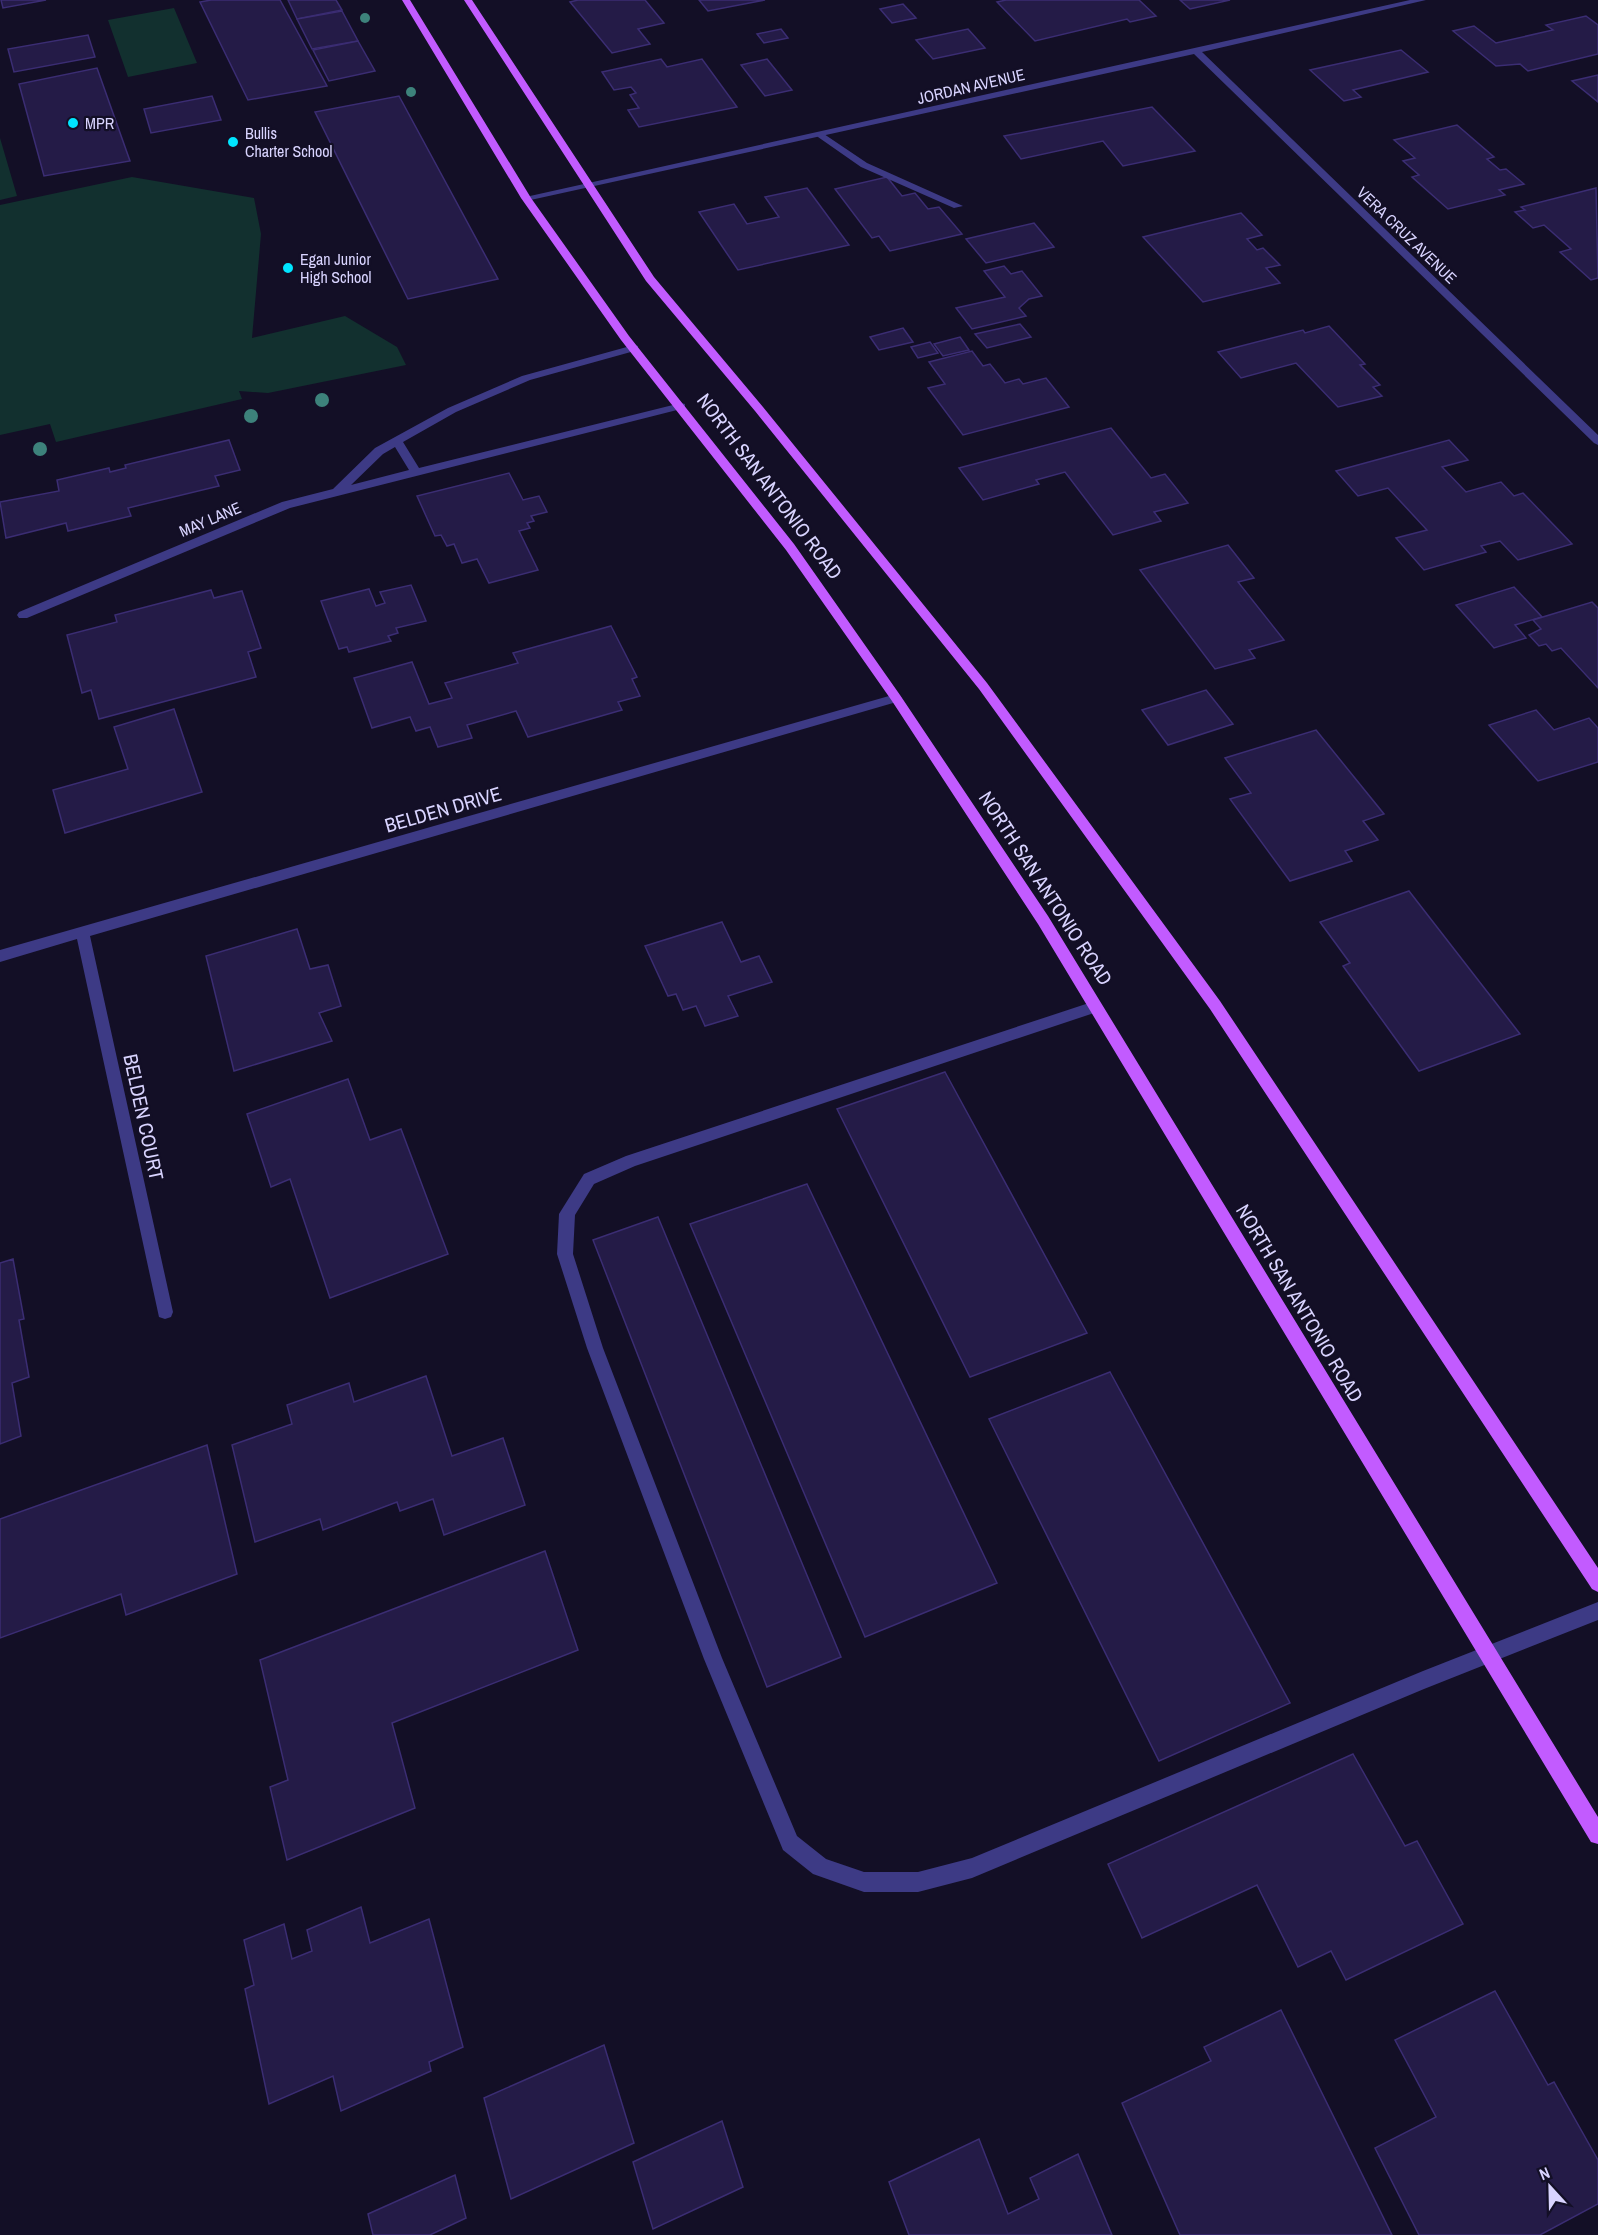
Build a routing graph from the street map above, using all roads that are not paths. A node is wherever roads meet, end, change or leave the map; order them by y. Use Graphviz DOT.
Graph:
graph roads {
  1 [pos="406,0"];
  2 [pos="468,0"];
  3 [pos="1422,0"];
  4 [pos="1396,2"];
  5 [pos="1195,50"];
  6 [pos="821,135"];
  7 [pos="588,184"];
  8 [pos="526,198"];
  9 [pos="958,206"];
  10 [pos="634,348"];
  11 [pos="681,406"];
  12 [pos="397,441"];
  13 [pos="1598,441"];
  14 [pos="416,471"];
  15 [pos="337,492"];
  16 [pos="23,615"];
  17 [pos="896,698"];
  18 [pos="82,932"];
  19 [pos="0,956"];
  20 [pos="1095,1007"];
  21 [pos="165,1312"];
  22 [pos="1598,1583"];
  23 [pos="1598,1611"];
  24 [pos="1488,1655"];
  25 [pos="1598,1835"];
  1 -- 8 [label="main road, NORTH SAN ANTONIO ROAD"];
  2 -- 7 [label="main road, NORTH SAN ANTONIO ROAD"];
  3 -- 4 [label="street, JORDAN AVENUE"];
  4 -- 5 [label="street, JORDAN AVENUE"];
  5 -- 6 [label="street, JORDAN AVENUE"];
  5 -- 13 [label="street, VERA CRUZ AVENUE"];
  6 -- 7 [label="street, JORDAN AVENUE"];
  6 -- 9 [label="street"];
  7 -- 8 [label="street, JORDAN AVENUE"];
  7 -- 22 [label="main road, NORTH SAN ANTONIO ROAD"];
  8 -- 10 [label="main road, NORTH SAN ANTONIO ROAD"];
  10 -- 11 [label="main road, NORTH SAN ANTONIO ROAD"];
  10 -- 12 [label="street"];
  11 -- 14 [label="street, MAY LANE"];
  11 -- 17 [label="main road, NORTH SAN ANTONIO ROAD"];
  12 -- 14 [label="street"];
  12 -- 15 [label="street"];
  14 -- 15 [label="street, MAY LANE"];
  15 -- 16 [label="street, MAY LANE"];
  17 -- 18 [label="street, BELDEN DRIVE"];
  17 -- 20 [label="main road, NORTH SAN ANTONIO ROAD"];
  18 -- 19 [label="street, BELDEN DRIVE"];
  18 -- 21 [label="street, BELDEN COURT"];
  20 -- 24 [label="main road, NORTH SAN ANTONIO ROAD"];
  20 -- 24 [label="street"];
  23 -- 24 [label="street"];
  24 -- 25 [label="main road, NORTH SAN ANTONIO ROAD"];
}
